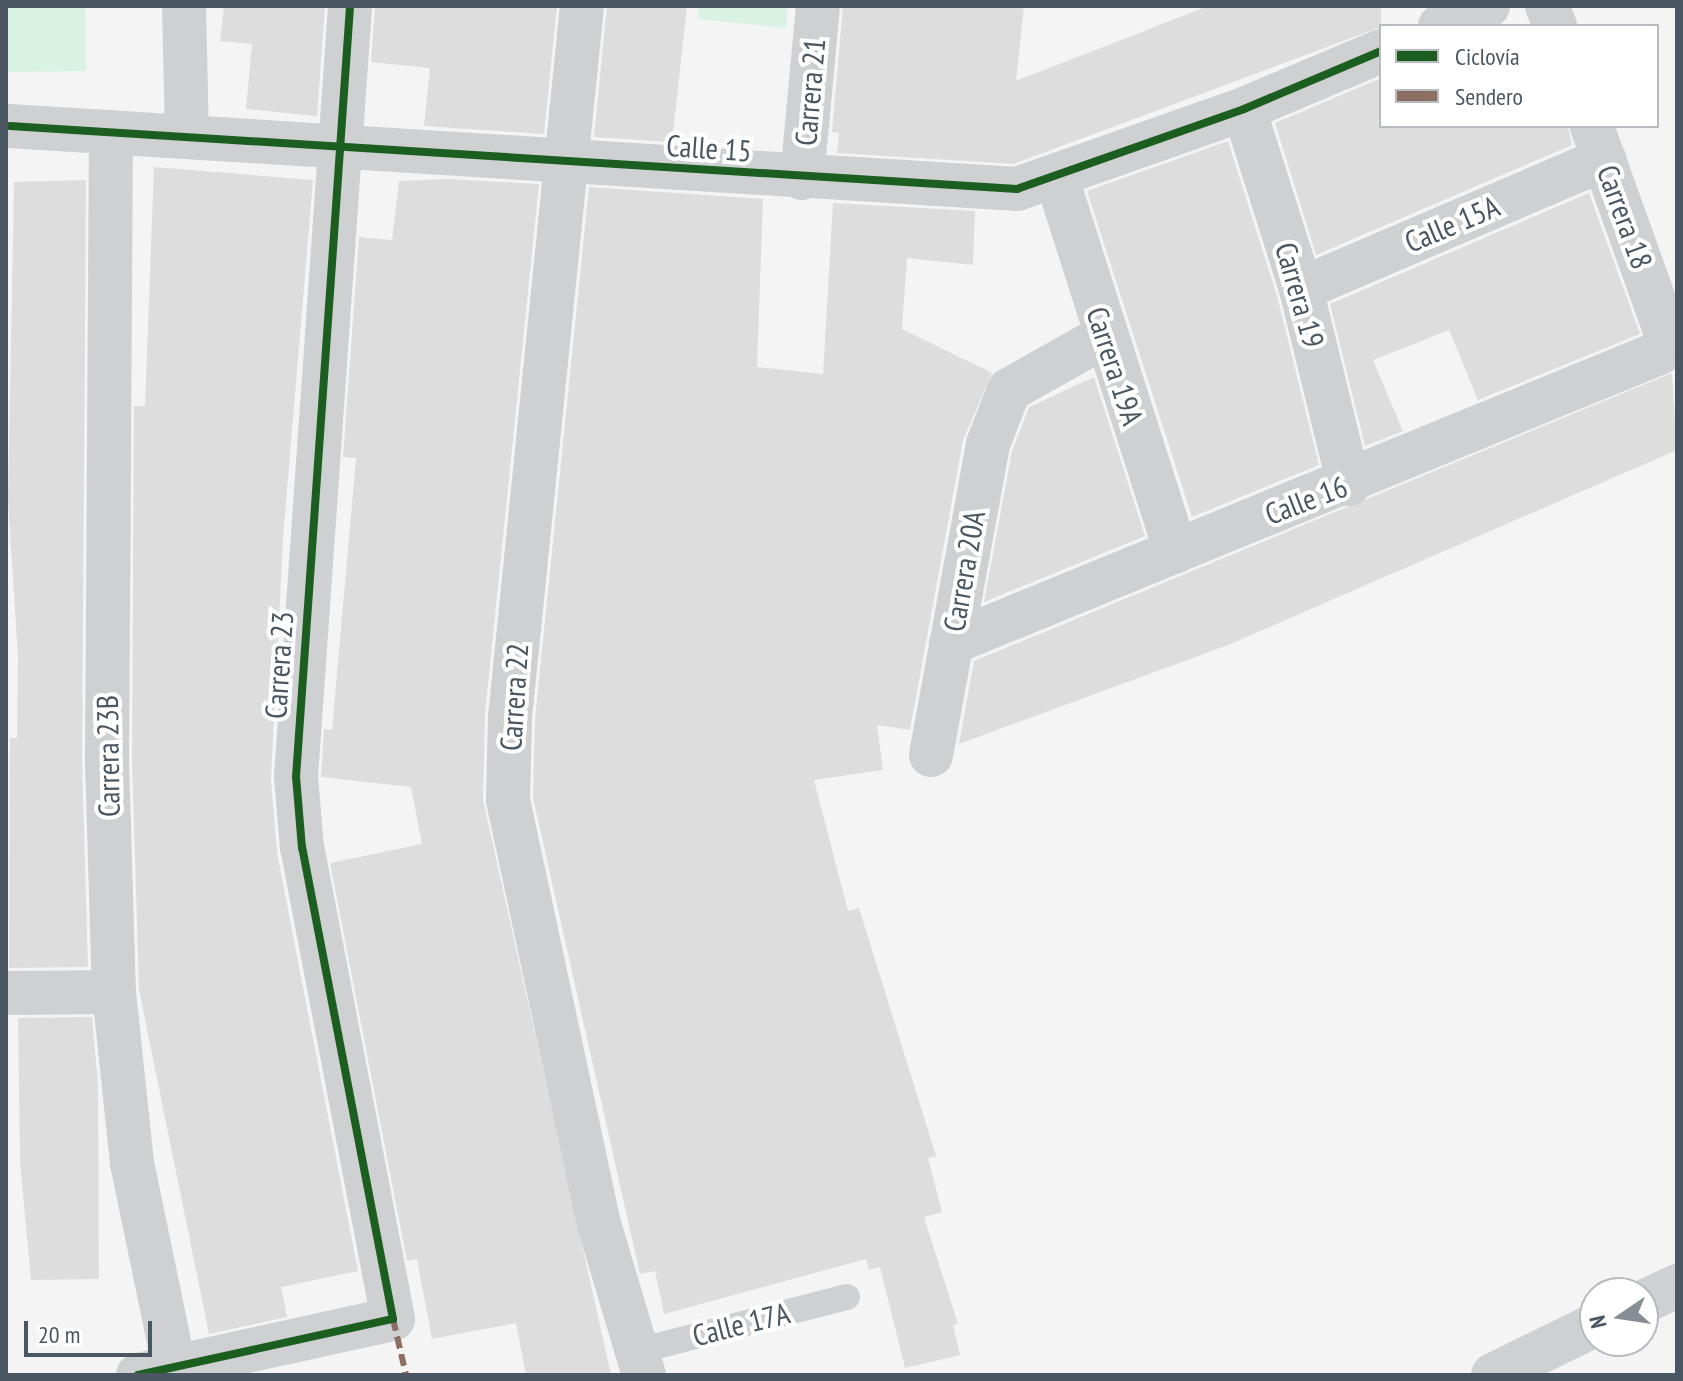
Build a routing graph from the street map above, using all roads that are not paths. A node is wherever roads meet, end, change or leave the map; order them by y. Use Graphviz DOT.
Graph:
graph roads {
  1 [pos="184,6"];
  2 [pos="350,6"];
  3 [pos="582,6"];
  4 [pos="818,6"];
  5 [pos="1488,6"];
  6 [pos="1445,24"];
  7 [pos="1379,52"];
  8 [pos="1244,109"];
  9 [pos="10,126"];
  10 [pos="111,132"];
  11 [pos="187,137"];
  12 [pos="1598,142"];
  13 [pos="339,151"];
  14 [pos="570,164"];
  15 [pos="802,178"];
  16 [pos="1057,179"];
  17 [pos="1301,289"];
  18 [pos="1105,336"];
  19 [pos="1659,353"];
  20 [pos="1349,484"];
  21 [pos="1176,551"];
  22 [pos="951,643"];
  23 [pos="931,755"];
  24 [pos="114,992"];
  25 [pos="6,993"];
  26 [pos="847,1297"];
  27 [pos="1579,1333"];
  28 [pos="639,1363"];
  29 [pos="162,1373"];
  30 [pos="1493,1375"];
  1 -- 11 [label="street"];
  2 -- 13 [label="street, Carrera 23"];
  3 -- 14 [label="street, Carrera 22"];
  4 -- 15 [label="street, Carrera 21"];
  5 -- 6 [label="street"];
  7 -- 8 [label="street, Calle 15"];
  8 -- 16 [label="street, Calle 15"];
  8 -- 17 [label="street, Carrera 19"];
  9 -- 10 [label="street, Calle 15"];
  10 -- 11 [label="street, Calle 15"];
  10 -- 24 [label="street, Carrera 23B"];
  11 -- 13 [label="street, Calle 15"];
  12 -- 17 [label="street, Calle 15A"];
  12 -- 19 [label="street, Carrera 18"];
  13 -- 14 [label="street, Calle 15"];
  13 -- 29 [label="street, Carrera 23"];
  14 -- 15 [label="street, Calle 15"];
  14 -- 28 [label="street, Carrera 22"];
  15 -- 16 [label="street, Calle 15"];
  16 -- 18 [label="street, Carrera 19A"];
  17 -- 20 [label="street, Carrera 19"];
  18 -- 21 [label="street, Carrera 19A"];
  18 -- 22 [label="street, Carrera 20A"];
  19 -- 20 [label="street, Calle 16"];
  20 -- 21 [label="street, Calle 16"];
  21 -- 22 [label="street, Calle 16"];
  22 -- 23 [label="street, Carrera 20A"];
  24 -- 25 [label="street"];
  24 -- 29 [label="street, Carrera 23B"];
  26 -- 28 [label="lane, Calle 17A"];
  27 -- 30 [label="street"];
}
